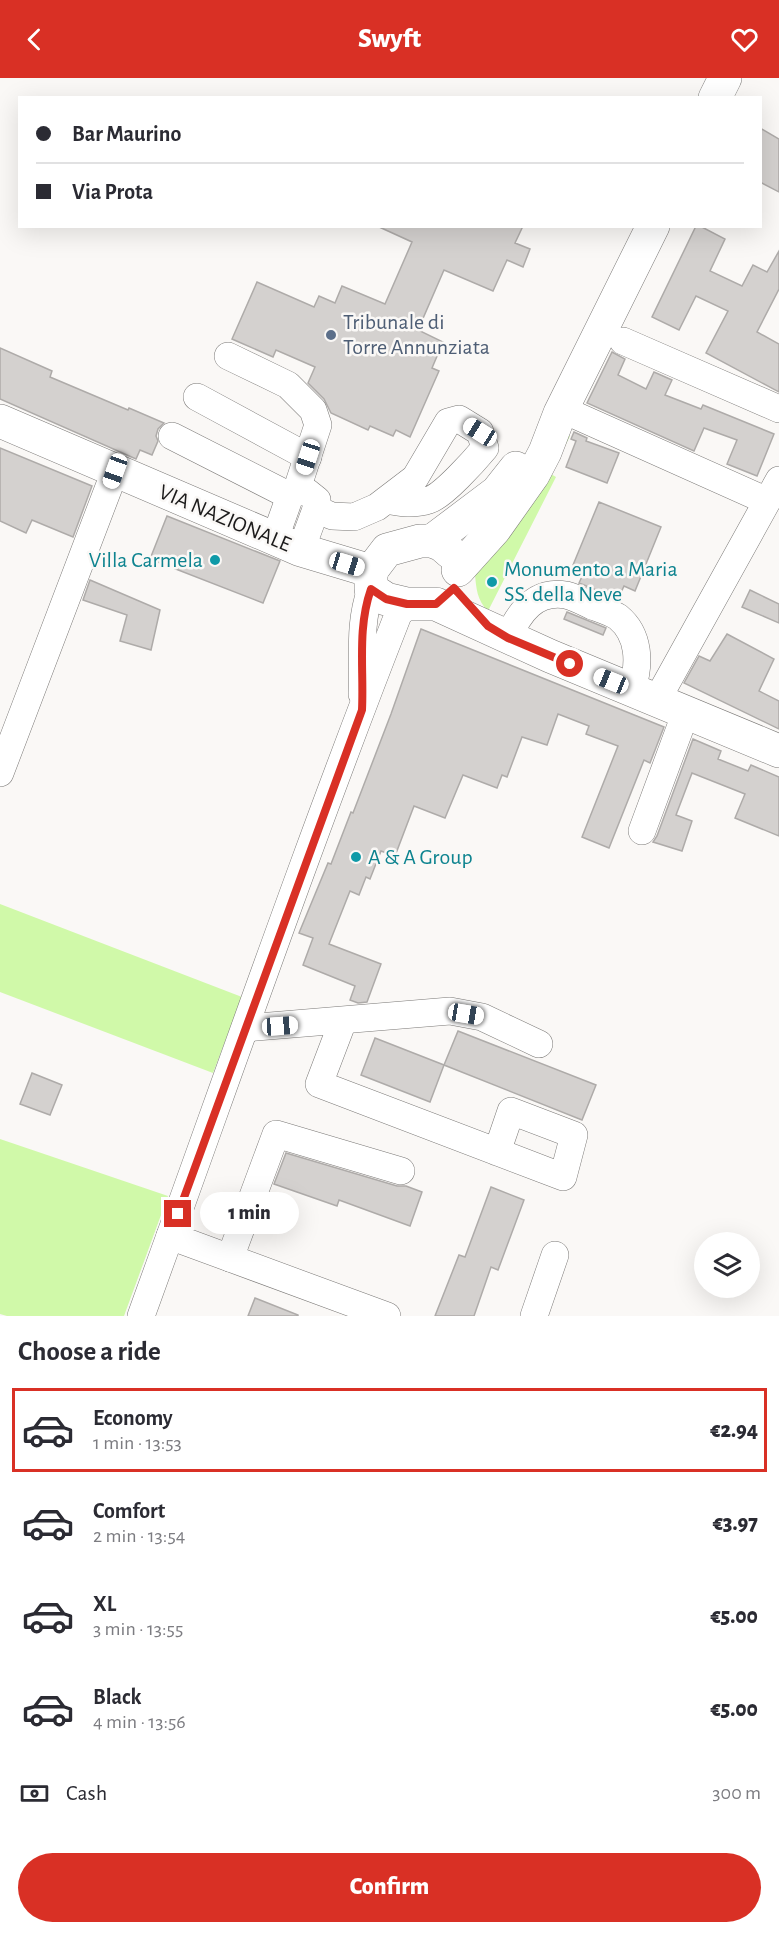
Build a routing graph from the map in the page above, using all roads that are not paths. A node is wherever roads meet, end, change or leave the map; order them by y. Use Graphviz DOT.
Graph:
graph roads {
  1 [pos="725,78"];
  2 [pos="716,96"];
  3 [pos="651,228"];
  4 [pos="623,341"];
  5 [pos="228,356"];
  6 [pos="197,397"];
  7 [pos="779,409"];
  8 [pos="574,416"];
  9 [pos="0,421"];
  10 [pos="172,436"];
  11 [pos="308,457"];
  12 [pos="115,471"];
  13 [pos="773,490"];
  14 [pos="301,499"];
  15 [pos="386,500"];
  16 [pos="432,541"];
  17 [pos="288,544"];
  18 [pos="371,580"];
  19 [pos="439,592"];
  20 [pos="498,632"];
  21 [pos="658,701"];
  22 [pos="362,710"];
  23 [pos="779,751"];
  24 [pos="0,773"];
  25 [pos="642,831"];
  26 [pos="343,1021"];
  27 [pos="245,1028"];
  28 [pos="539,1044"];
  29 [pos="497,1152"];
  30 [pos="401,1171"];
  31 [pos="170,1236"];
  32 [pos="555,1256"];
  33 [pos="230,1258"];
  34 [pos="141,1316"];
  35 [pos="387,1316"];
  36 [pos="534,1316"];
  1 -- 2 [label="main road"];
  3 -- 8 [label="main road"];
  4 -- 7 [label="street"];
  5 -- 11 [label="street"];
  6 -- 11 [label="street"];
  8 -- 13 [label="street"];
  8 -- 16 [label="main road"];
  8 -- 19 [label="main road"];
  9 -- 12 [label="main road, VIA NAZIONALE"];
  10 -- 14 [label="street"];
  11 -- 14 [label="street"];
  12 -- 17 [label="main road, VIA NAZIONALE"];
  12 -- 24 [label="street"];
  13 -- 21 [label="street"];
  14 -- 15 [label="street"];
  14 -- 17 [label="street"];
  16 -- 18 [label="main road"];
  16 -- 19 [label="main road"];
  17 -- 18 [label="main road, VIA NAZIONALE"];
  18 -- 19 [label="main road"];
  18 -- 22 [label="street"];
  19 -- 20 [label="main road"];
  19 -- 22 [label="street"];
  20 -- 21 [label="main road"];
  20 -- 21 [label="street"];
  21 -- 23 [label="main road"];
  21 -- 25 [label="street"];
  22 -- 27 [label="street"];
  26 -- 27 [label="street"];
  26 -- 28 [label="street"];
  26 -- 29 [label="street"];
  27 -- 31 [label="street"];
  30 -- 33 [label="street"];
  31 -- 33 [label="street"];
  31 -- 34 [label="street"];
  32 -- 36 [label="street"];
  33 -- 35 [label="street"];
}
